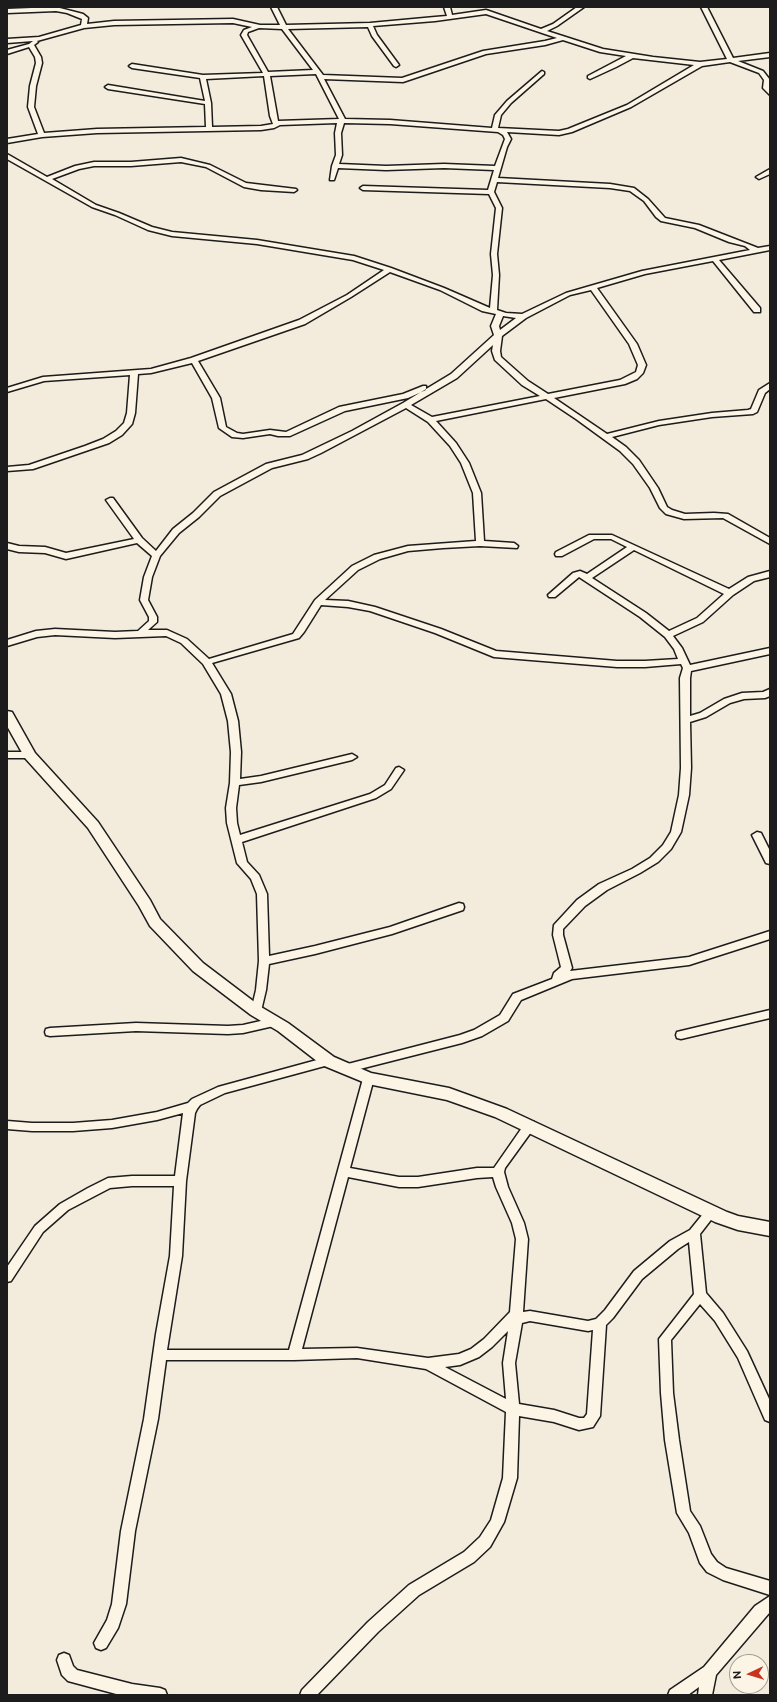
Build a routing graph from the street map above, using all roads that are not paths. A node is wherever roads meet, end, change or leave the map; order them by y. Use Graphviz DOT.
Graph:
graph roads {
  1 [pos="10,7"];
  2 [pos="274,7"];
  3 [pos="447,7"];
  4 [pos="581,7"];
  5 [pos="704,7"];
  6 [pos="494,8"];
  7 [pos="7,11"];
  8 [pos="488,12"];
  9 [pos="450,17"];
  10 [pos="370,25"];
  11 [pos="84,26"];
  12 [pos="260,26"];
  13 [pos="284,27"];
  14 [pos="541,31"];
  15 [pos="563,38"];
  16 [pos="39,39"];
  17 [pos="7,40"];
  18 [pos="30,45"];
  19 [pos="7,52"];
  20 [pos="770,55"];
  21 [pos="631,56"];
  22 [pos="732,60"];
  23 [pos="700,64"];
  24 [pos="396,65"];
  25 [pos="132,66"];
  26 [pos="542,72"];
  27 [pos="267,75"];
  28 [pos="320,75"];
  29 [pos="203,77"];
  30 [pos="590,77"];
  31 [pos="108,87"];
  32 [pos="770,93"];
  33 [pos="208,103"];
  34 [pos="342,121"];
  35 [pos="276,124"];
  36 [pos="209,129"];
  37 [pos="497,130"];
  38 [pos="42,135"];
  39 [pos="7,141"];
  40 [pos="7,156"];
  41 [pos="335,166"];
  42 [pos="498,168"];
  43 [pos="770,171"];
  44 [pos="759,177"];
  45 [pos="47,179"];
  46 [pos="332,179"];
  47 [pos="495,180"];
  48 [pos="363,188"];
  49 [pos="294,190"];
  50 [pos="491,192"];
  51 [pos="770,248"];
  52 [pos="756,250"];
  53 [pos="714,258"];
  54 [pos="389,269"];
  55 [pos="592,286"];
  56 [pos="757,310"];
  57 [pos="496,313"];
  58 [pos="523,316"];
  59 [pos="498,335"];
  60 [pos="194,360"];
  61 [pos="134,372"];
  62 [pos="454,376"];
  63 [pos="770,385"];
  64 [pos="7,390"];
  65 [pos="550,397"];
  66 [pos="406,405"];
  67 [pos="431,420"];
  68 [pos="607,436"];
  69 [pos="7,469"];
  70 [pos="110,500"];
  71 [pos="139,540"];
  72 [pos="770,541"];
  73 [pos="480,543"];
  74 [pos="7,546"];
  75 [pos="514,546"];
  76 [pos="633,547"];
  77 [pos="559,554"];
  78 [pos="156,556"];
  79 [pos="770,574"];
  80 [pos="587,578"];
  81 [pos="730,593"];
  82 [pos="552,595"];
  83 [pos="318,602"];
  84 [pos="140,633"];
  85 [pos="668,635"];
  86 [pos="7,642"];
  87 [pos="770,651"];
  88 [pos="207,662"];
  89 [pos="686,665"];
  90 [pos="770,692"];
  91 [pos="7,715"];
  92 [pos="685,720"];
  93 [pos="7,755"];
  94 [pos="30,755"];
  95 [pos="352,757"];
  96 [pos="399,770"];
  97 [pos="236,783"];
  98 [pos="757,835"];
  99 [pos="238,840"];
  100 [pos="770,861"];
  101 [pos="459,906"];
  102 [pos="770,935"];
  103 [pos="264,961"];
  104 [pos="556,981"];
  105 [pos="256,1011"];
  106 [pos="770,1014"];
  107 [pos="274,1022"];
  108 [pos="50,1032"];
  109 [pos="681,1035"];
  110 [pos="328,1061"];
  111 [pos="344,1069"];
  112 [pos="368,1078"];
  113 [pos="192,1106"];
  114 [pos="7,1125"];
  115 [pos="530,1125"];
  116 [pos="344,1171"];
  117 [pos="498,1172"];
  118 [pos="180,1181"];
  119 [pos="710,1212"];
  120 [pos="770,1229"];
  121 [pos="694,1233"];
  122 [pos="7,1277"];
  123 [pos="700,1295"];
  124 [pos="517,1316"];
  125 [pos="600,1323"];
  126 [pos="160,1355"];
  127 [pos="294,1355"];
  128 [pos="428,1364"];
  129 [pos="513,1409"];
  130 [pos="770,1416"];
  131 [pos="770,1588"];
  132 [pos="770,1603"];
  133 [pos="101,1643"];
  134 [pos="64,1660"];
  135 [pos="709,1672"];
  136 [pos="160,1695"];
  137 [pos="307,1695"];
  138 [pos="675,1695"];
  139 [pos="705,1695"];
  1 -- 7 [label="street"];
  2 -- 13 [label="street"];
  3 -- 9 [label="street"];
  4 -- 14 [label="street"];
  5 -- 22 [label="street"];
  6 -- 8 [label="street"];
  7 -- 11 [label="street"];
  8 -- 9 [label="street"];
  8 -- 14 [label="street"];
  9 -- 10 [label="street"];
  10 -- 13 [label="street"];
  10 -- 24 [label="street"];
  11 -- 12 [label="street"];
  11 -- 16 [label="street"];
  12 -- 13 [label="street"];
  12 -- 27 [label="street"];
  13 -- 28 [label="street"];
  14 -- 15 [label="street"];
  15 -- 21 [label="street"];
  15 -- 28 [label="street"];
  16 -- 17 [label="street"];
  16 -- 18 [label="street"];
  18 -- 19 [label="street"];
  18 -- 38 [label="street"];
  20 -- 22 [label="street"];
  21 -- 23 [label="street"];
  21 -- 30 [label="street"];
  22 -- 23 [label="street"];
  22 -- 32 [label="street"];
  23 -- 37 [label="street"];
  25 -- 29 [label="street"];
  26 -- 37 [label="street"];
  27 -- 28 [label="street"];
  27 -- 29 [label="street"];
  27 -- 35 [label="street"];
  28 -- 34 [label="street"];
  29 -- 33 [label="street"];
  31 -- 33 [label="street"];
  33 -- 36 [label="street"];
  34 -- 35 [label="street"];
  34 -- 37 [label="street"];
  34 -- 41 [label="street"];
  35 -- 36 [label="street"];
  36 -- 38 [label="street"];
  37 -- 42 [label="street"];
  38 -- 39 [label="street"];
  40 -- 45 [label="street"];
  41 -- 42 [label="street"];
  41 -- 46 [label="street"];
  42 -- 47 [label="street"];
  43 -- 44 [label="street"];
  45 -- 49 [label="street"];
  45 -- 54 [label="street"];
  47 -- 50 [label="street"];
  47 -- 52 [label="street"];
  48 -- 50 [label="street"];
  50 -- 57 [label="street"];
  51 -- 52 [label="street"];
  52 -- 53 [label="street"];
  53 -- 55 [label="street"];
  53 -- 56 [label="street"];
  54 -- 57 [label="street"];
  54 -- 60 [label="street"];
  55 -- 58 [label="street"];
  55 -- 65 [label="street"];
  57 -- 58 [label="street"];
  57 -- 59 [label="street"];
  58 -- 59 [label="street"];
  59 -- 62 [label="street"];
  59 -- 65 [label="street"];
  60 -- 61 [label="street"];
  60 -- 62 [label="street"];
  61 -- 64 [label="street"];
  61 -- 69 [label="street"];
  62 -- 66 [label="street"];
  63 -- 68 [label="street"];
  65 -- 67 [label="street"];
  65 -- 68 [label="street"];
  66 -- 67 [label="street"];
  66 -- 78 [label="street"];
  67 -- 73 [label="street"];
  68 -- 72 [label="street"];
  70 -- 71 [label="street"];
  71 -- 74 [label="street"];
  71 -- 78 [label="street"];
  73 -- 75 [label="street"];
  73 -- 83 [label="street"];
  76 -- 77 [label="street"];
  76 -- 80 [label="street"];
  76 -- 81 [label="street"];
  78 -- 84 [label="street"];
  79 -- 81 [label="street"];
  80 -- 82 [label="street"];
  80 -- 85 [label="street"];
  81 -- 85 [label="street"];
  83 -- 88 [label="street"];
  83 -- 89 [label="street"];
  84 -- 86 [label="street"];
  84 -- 88 [label="street"];
  85 -- 89 [label="street"];
  87 -- 89 [label="street"];
  88 -- 97 [label="street"];
  89 -- 92 [label="street"];
  90 -- 92 [label="street"];
  91 -- 94 [label="street"];
  92 -- 104 [label="street"];
  93 -- 94 [label="street"];
  94 -- 105 [label="street"];
  95 -- 97 [label="street"];
  96 -- 99 [label="street"];
  97 -- 99 [label="street"];
  98 -- 100 [label="street"];
  99 -- 103 [label="street"];
  101 -- 103 [label="street"];
  102 -- 104 [label="street"];
  103 -- 105 [label="street"];
  104 -- 111 [label="street"];
  105 -- 107 [label="street"];
  106 -- 109 [label="street"];
  107 -- 108 [label="street"];
  107 -- 110 [label="street"];
  110 -- 111 [label="street"];
  110 -- 113 [label="street"];
  111 -- 112 [label="street"];
  112 -- 115 [label="street"];
  112 -- 116 [label="street"];
  113 -- 114 [label="street"];
  113 -- 118 [label="street"];
  115 -- 117 [label="street"];
  115 -- 119 [label="street"];
  116 -- 117 [label="street"];
  116 -- 127 [label="street"];
  117 -- 124 [label="street"];
  118 -- 122 [label="street"];
  118 -- 126 [label="street"];
  119 -- 120 [label="street"];
  119 -- 121 [label="street"];
  121 -- 123 [label="street"];
  121 -- 125 [label="street"];
  123 -- 130 [label="street"];
  123 -- 131 [label="street"];
  124 -- 125 [label="street"];
  124 -- 128 [label="street"];
  124 -- 129 [label="street"];
  125 -- 129 [label="street"];
  126 -- 127 [label="street"];
  126 -- 133 [label="street"];
  127 -- 128 [label="street"];
  128 -- 129 [label="street"];
  129 -- 137 [label="street"];
  132 -- 135 [label="street"];
  134 -- 136 [label="street"];
  135 -- 138 [label="street"];
  135 -- 139 [label="street"];
}
